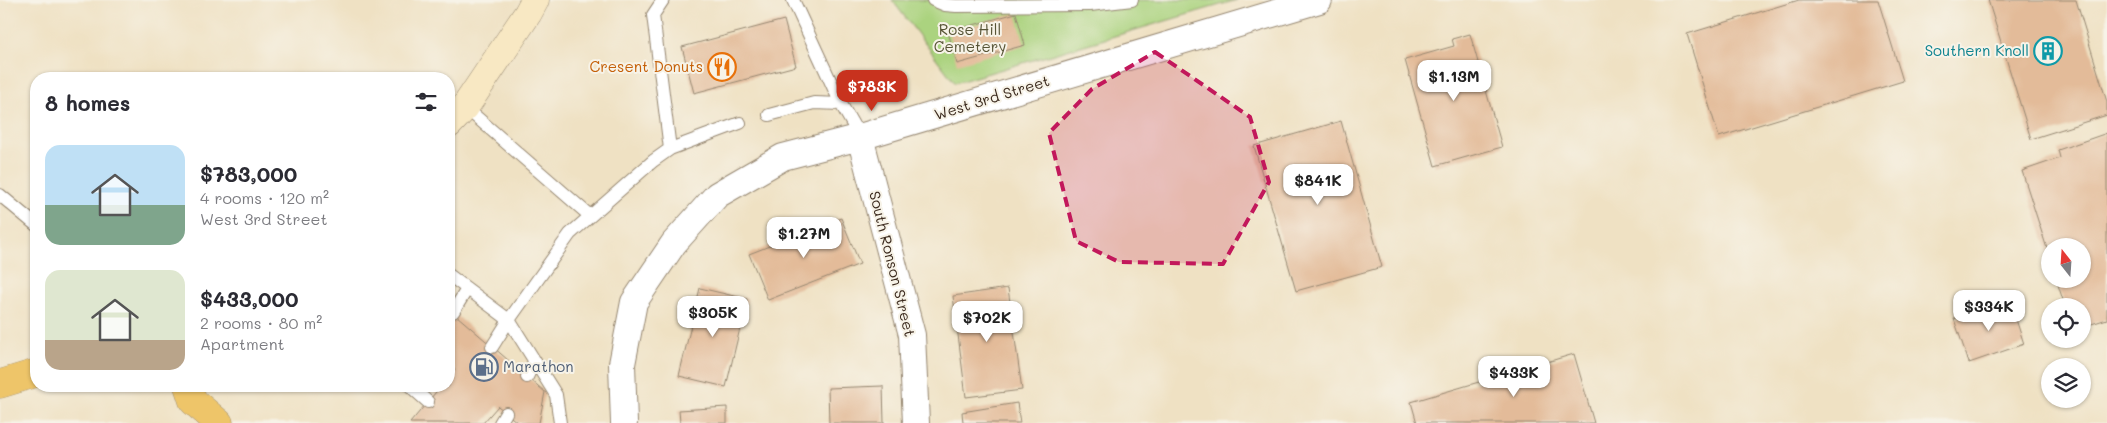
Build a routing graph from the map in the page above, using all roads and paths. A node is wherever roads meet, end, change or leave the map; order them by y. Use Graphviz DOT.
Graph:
graph roads {
  1 [pos="535,0"];
  2 [pos="663,0"];
  3 [pos="794,0"];
  4 [pos="933,0"];
  5 [pos="1132,0"];
  6 [pos="1319,0"];
  7 [pos="841,104"];
  8 [pos="457,115"];
  9 [pos="769,115"];
  10 [pos="740,123"];
  11 [pos="860,137"];
  12 [pos="670,149"];
  13 [pos="0,195"];
  14 [pos="589,215"];
  15 [pos="30,220"];
  16 [pos="455,280"];
  17 [pos="467,289"];
  18 [pos="455,309"];
  19 [pos="509,320"];
  20 [pos="492,347"];
  21 [pos="534,362"];
  22 [pos="30,375"];
  23 [pos="527,377"];
  24 [pos="0,384"];
  25 [pos="190,392"];
  26 [pos="417,392"];
  27 [pos="428,402"];
  28 [pos="220,423"];
  29 [pos="560,423"];
  30 [pos="624,423"];
  31 [pos="916,423"];
  1 -- 8 [label="main road"];
  2 -- 12 [label="lane"];
  3 -- 7 [label="lane"];
  4 -- 5 [label="lane"];
  6 -- 11 [label="street, West 3rd Street"];
  7 -- 9 [label="lane"];
  7 -- 11 [label="lane"];
  8 -- 14 [label="lane"];
  10 -- 12 [label="lane"];
  11 -- 30 [label="street, West 3rd Street"];
  11 -- 31 [label="street, South Ronson Street"];
  12 -- 14 [label="lane"];
  13 -- 15 [label="lane"];
  14 -- 19 [label="lane"];
  16 -- 17 [label="lane"];
  17 -- 18 [label="lane"];
  17 -- 19 [label="lane"];
  19 -- 20 [label="lane"];
  19 -- 21 [label="lane"];
  21 -- 23 [label="lane"];
  21 -- 29 [label="lane"];
  22 -- 24 [label="main road"];
  25 -- 28 [label="main road"];
  26 -- 27 [label="lane"];
}
